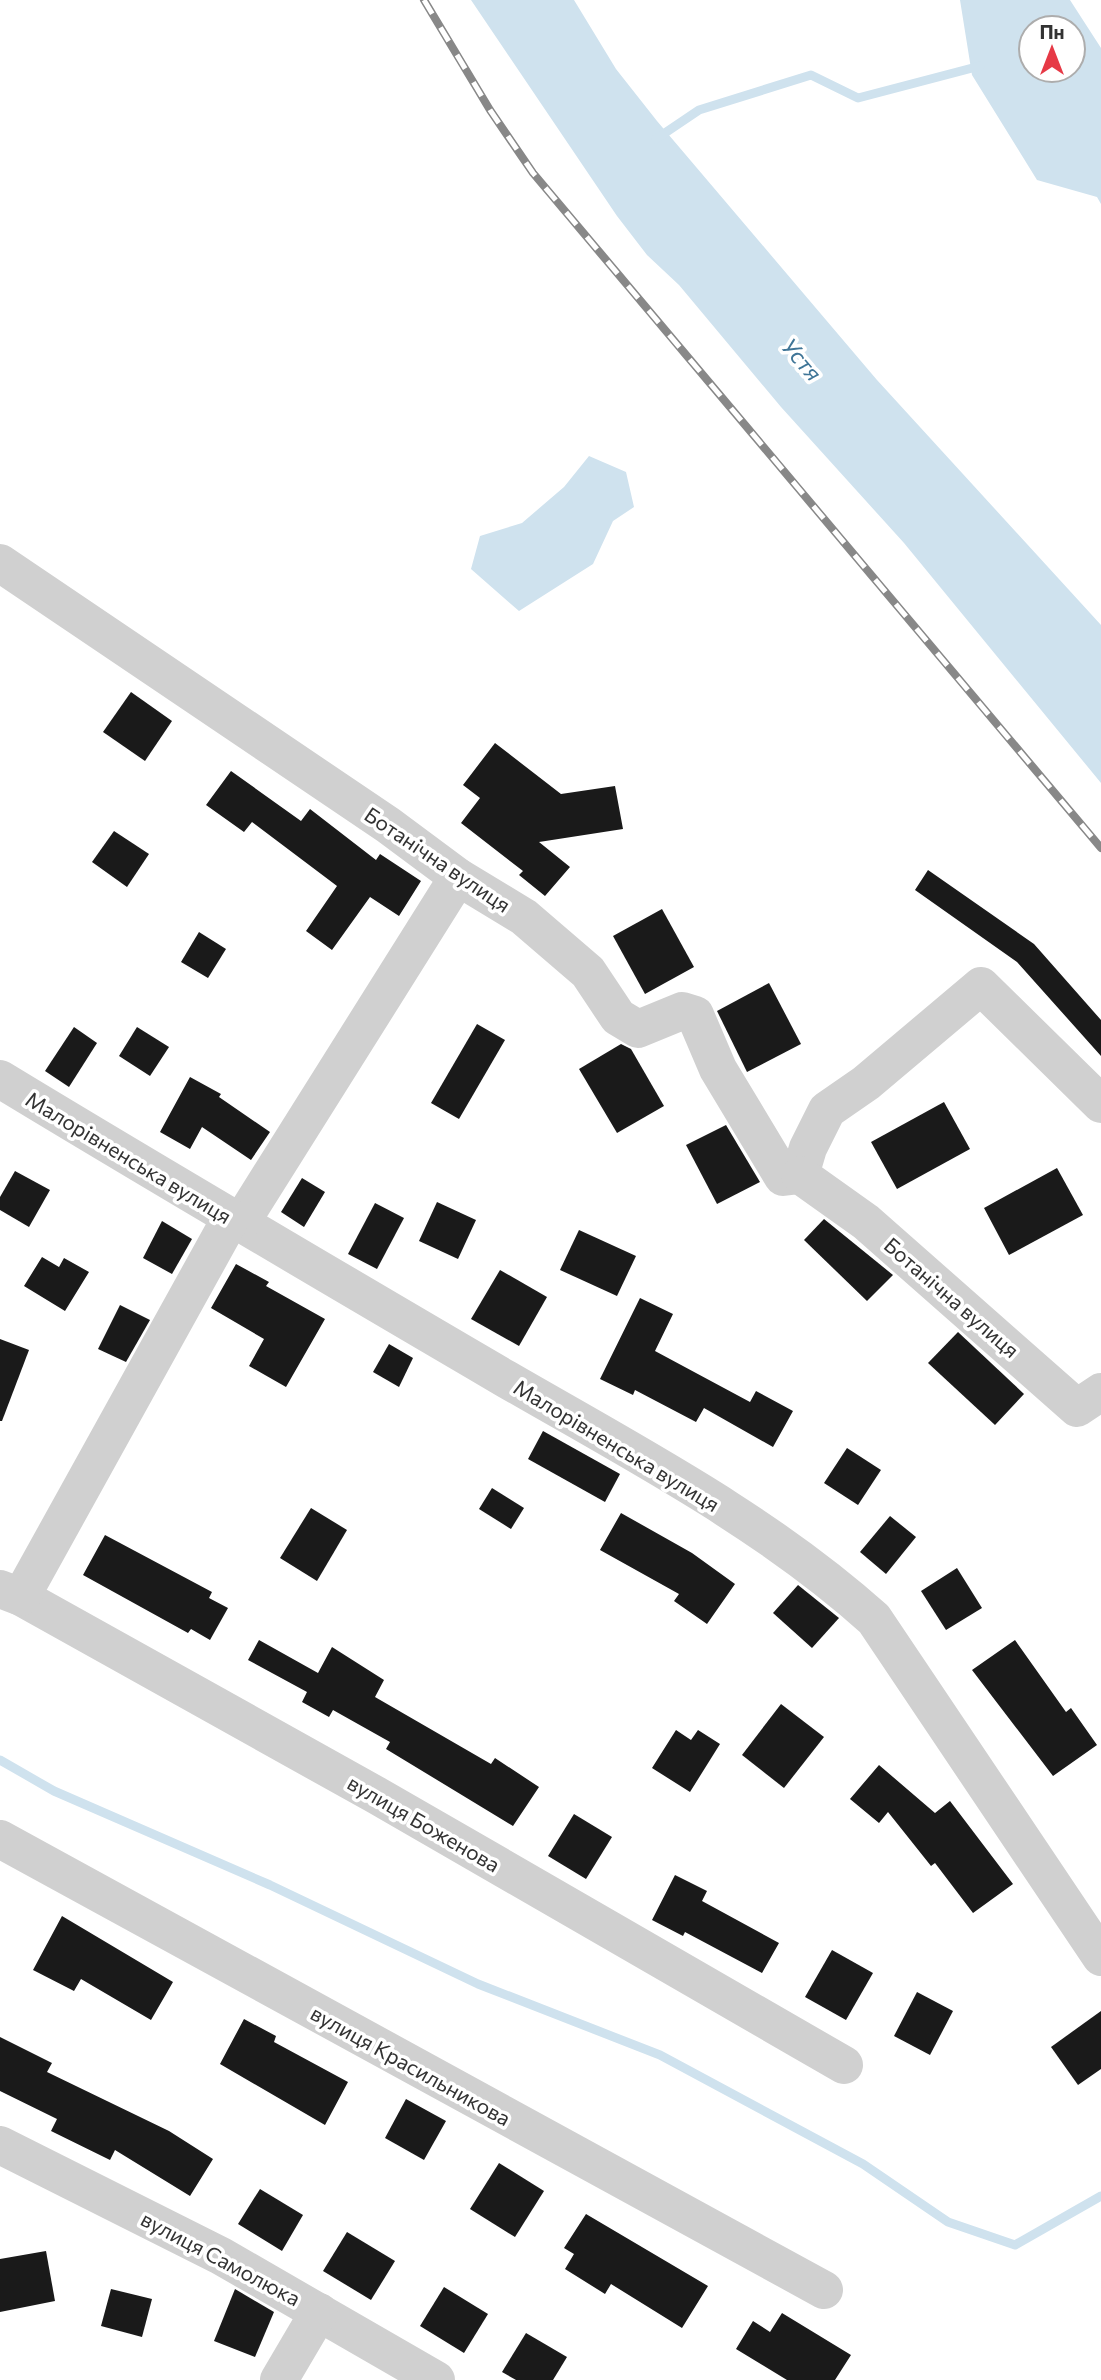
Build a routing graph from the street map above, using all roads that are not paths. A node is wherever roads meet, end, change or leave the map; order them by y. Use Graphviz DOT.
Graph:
graph roads {
  1 [pos="0,563"];
  2 [pos="458,877"];
  3 [pos="0,1079"];
  4 [pos="1101,1104"];
  5 [pos="800,1175"];
  6 [pos="235,1221"];
  7 [pos="1101,1392"];
  8 [pos="11,1593"];
  9 [pos="0,1839"];
  10 [pos="1101,1957"];
  11 [pos="844,2064"];
  12 [pos="0,2145"];
  13 [pos="824,2291"];
  14 [pos="319,2312"];
  15 [pos="279,2380"];
  16 [pos="436,2380"];
  1 -- 2 [label="street, Ботанічна вулиця"];
  2 -- 5 [label="street, Ботанічна вулиця"];
  2 -- 6 [label="street"];
  3 -- 6 [label="street, Малорівненська вулиця"];
  4 -- 5 [label="street"];
  5 -- 7 [label="street, Ботанічна вулиця"];
  6 -- 8 [label="street"];
  6 -- 10 [label="street, Малорівненська вулиця"];
  8 -- 11 [label="street, вулиця Боженова"];
  9 -- 13 [label="street, вулиця Красильникова"];
  12 -- 14 [label="street, вулиця Самолюка"];
  14 -- 15 [label="street"];
  14 -- 16 [label="street, вулиця Самолюка"];
}
